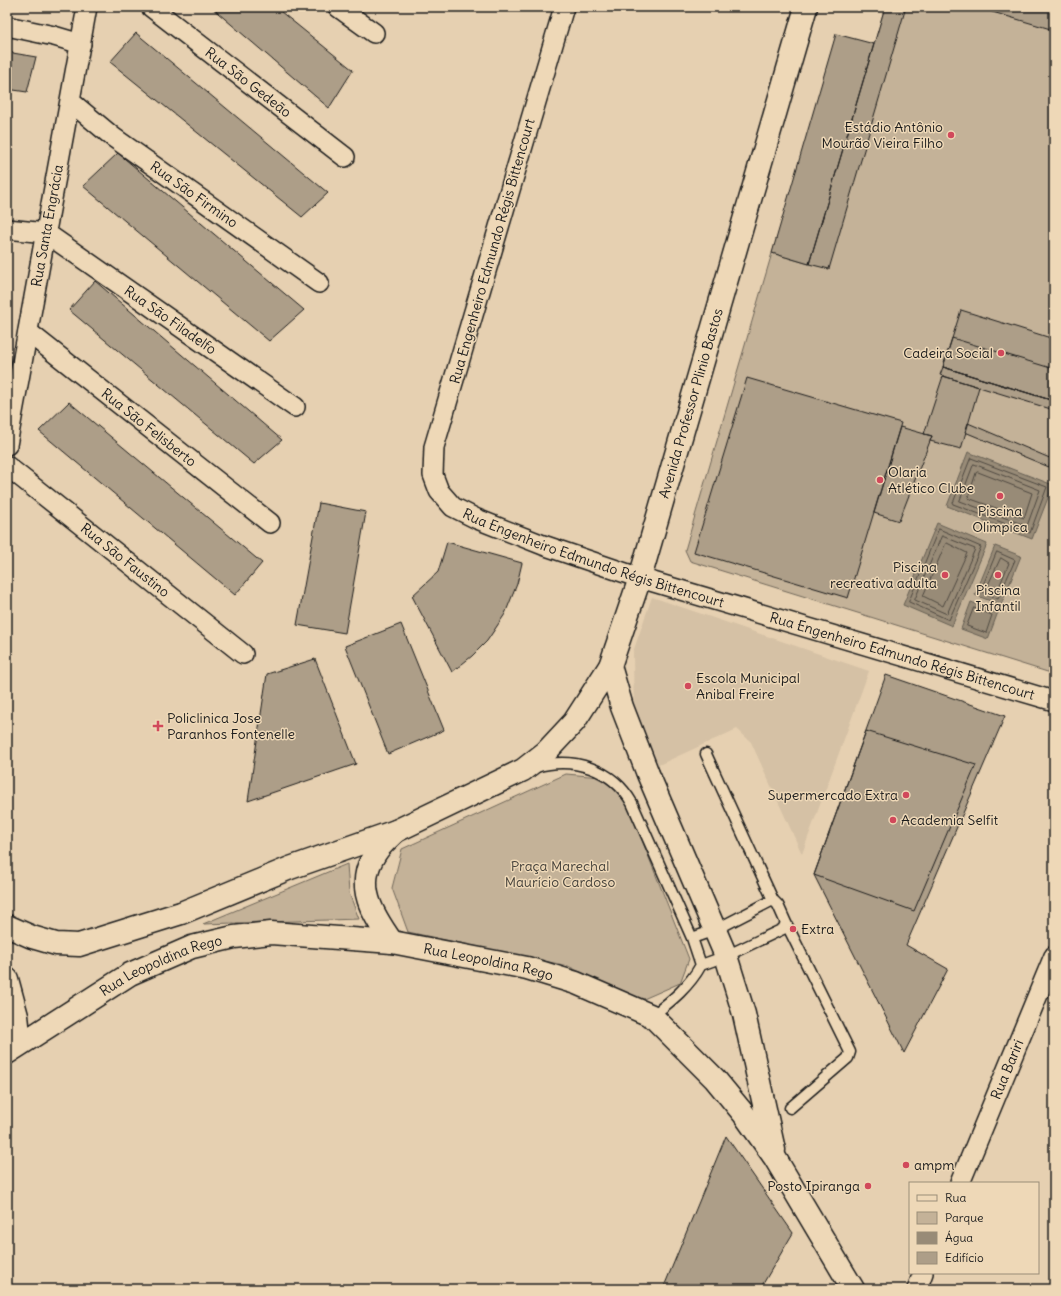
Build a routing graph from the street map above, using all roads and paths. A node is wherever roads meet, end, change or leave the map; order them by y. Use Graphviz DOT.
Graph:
graph roads {
  1 [pos="87,7"];
  2 [pos="151,7"];
  3 [pos="338,7"];
  4 [pos="564,7"];
  5 [pos="806,7"];
  6 [pos="7,26"];
  7 [pos="374,33"];
  8 [pos="80,44"];
  9 [pos="71,102"];
  10 [pos="345,157"];
  11 [pos="7,229"];
  12 [pos="46,233"];
  13 [pos="319,283"];
  14 [pos="28,332"];
  15 [pos="295,407"];
  16 [pos="10,414"];
  17 [pos="7,445"];
  18 [pos="7,466"];
  19 [pos="270,523"];
  20 [pos="640,578"];
  21 [pos="242,654"];
  22 [pos="610,666"];
  23 [pos="1054,701"];
  24 [pos="706,754"];
  25 [pos="523,770"];
  26 [pos="396,831"];
  27 [pos="773,900"];
  28 [pos="786,923"];
  29 [pos="7,926"];
  30 [pos="715,930"];
  31 [pos="692,938"];
  32 [pos="392,942"];
  33 [pos="726,956"];
  34 [pos="1054,956"];
  35 [pos="701,965"];
  36 [pos="7,979"];
  37 [pos="652,1016"];
  38 [pos="13,1048"];
  39 [pos="790,1108"];
  40 [pos="776,1158"];
  41 [pos="960,1182"];
  42 [pos="923,1274"];
  43 [pos="853,1289"];
  44 [pos="917,1289"];
  1 -- 8 [label="street, Rua Santa Engrácia"];
  2 -- 10 [label="street, Rua São Gedeão"];
  3 -- 7 [label="street"];
  4 -- 20 [label="street, Rua Engenheiro Edmundo Régis Bittencourt"];
  5 -- 20 [label="main road, Avenida Professor Plinio Bastos"];
  6 -- 8 [label="street"];
  8 -- 9 [label="street, Rua Santa Engrácia"];
  9 -- 12 [label="street, Rua Santa Engrácia"];
  9 -- 13 [label="street, Rua São Firmino"];
  11 -- 12 [label="street"];
  12 -- 14 [label="street, Rua Santa Engrácia"];
  12 -- 15 [label="street, Rua São Filadelfo"];
  14 -- 16 [label="street, Rua Santa Engrácia"];
  14 -- 19 [label="street, Rua São Felisberto"];
  16 -- 17 [label="street, Rua Santa Engrácia"];
  18 -- 21 [label="street, Rua São Faustino"];
  20 -- 22 [label="main road, Avenida Professor Plinio Bastos"];
  20 -- 23 [label="street, Rua Engenheiro Edmundo Régis Bittencourt"];
  22 -- 25 [label="main road, Avenida Professor Plinio Bastos"];
  22 -- 30 [label="main road"];
  24 -- 27 [label="lane"];
  25 -- 26 [label="main road"];
  25 -- 31 [label="lane"];
  26 -- 29 [label="main road"];
  26 -- 32 [label="main road"];
  27 -- 28 [label="lane"];
  27 -- 30 [label="lane"];
  28 -- 33 [label="lane"];
  28 -- 39 [label="lane"];
  30 -- 31 [label="lane"];
  30 -- 33 [label="main road"];
  31 -- 35 [label="lane"];
  32 -- 37 [label="main road, Rua Leopoldina Rego"];
  32 -- 38 [label="main road, Rua Leopoldina Rego"];
  33 -- 35 [label="lane"];
  33 -- 40 [label="main road"];
  34 -- 41 [label="street, Rua Bariri"];
  35 -- 37 [label="lane"];
  36 -- 38 [label="main road"];
  37 -- 40 [label="main road, Rua Leopoldina Rego"];
  40 -- 43 [label="main road, Rua Leopoldina Rego"];
  42 -- 44 [label="street"];
}
